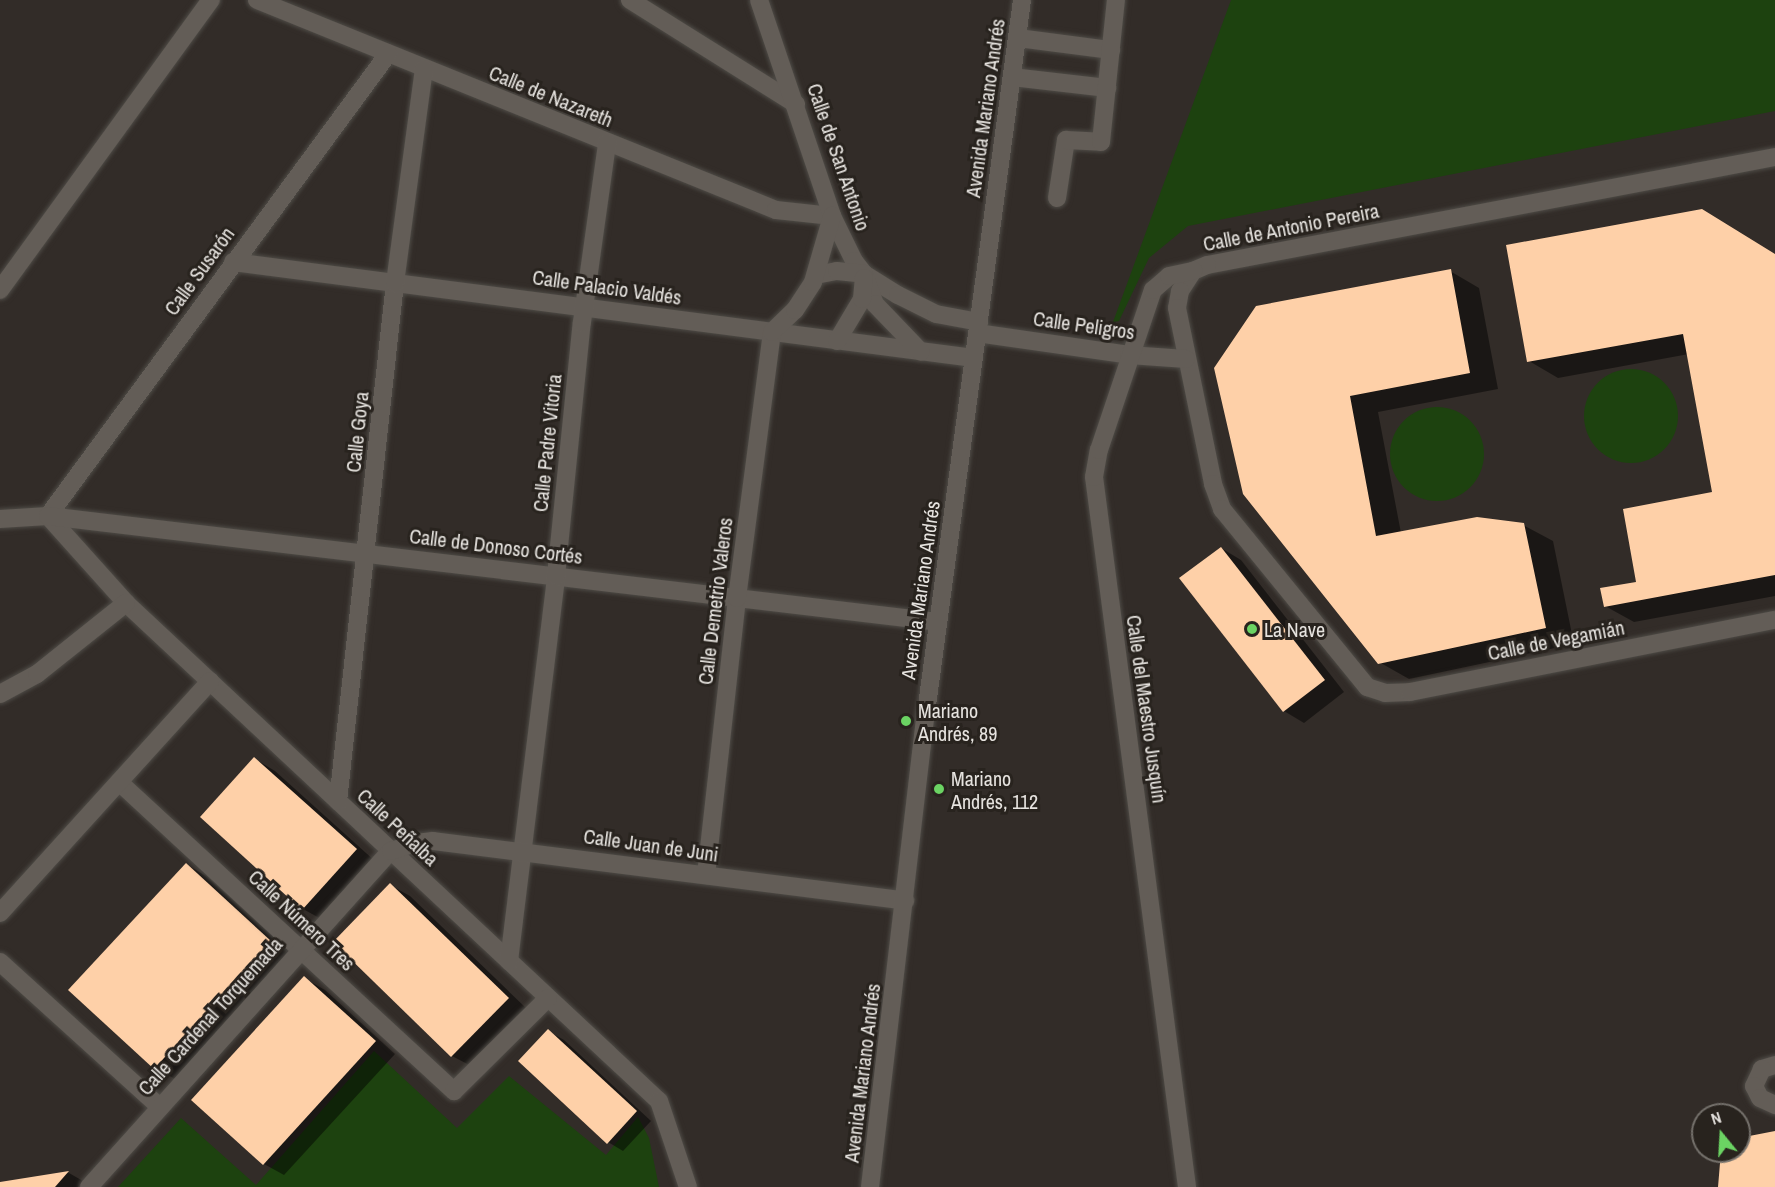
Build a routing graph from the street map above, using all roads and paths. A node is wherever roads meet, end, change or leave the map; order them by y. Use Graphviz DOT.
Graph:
graph roads {
  1 [pos="211,0"];
  2 [pos="257,0"];
  3 [pos="630,0"];
  4 [pos="759,0"];
  5 [pos="1022,0"];
  6 [pos="1116,0"];
  7 [pos="1018,38"];
  8 [pos="1111,50"];
  9 [pos="388,54"];
  10 [pos="424,69"];
  11 [pos="1012,77"];
  12 [pos="1107,88"];
  13 [pos="796,104"];
  14 [pos="607,143"];
  15 [pos="1775,157"];
  16 [pos="1057,198"];
  17 [pos="832,216"];
  18 [pos="233,262"];
  19 [pos="1193,271"];
  20 [pos="816,274"];
  21 [pos="864,274"];
  22 [pos="395,283"];
  23 [pos="0,290"];
  24 [pos="584,306"];
  25 [pos="978,327"];
  26 [pos="772,332"];
  27 [pos="837,341"];
  28 [pos="921,352"];
  29 [pos="1129,355"];
  30 [pos="974,358"];
  31 [pos="1186,359"];
  32 [pos="48,516"];
  33 [pos="0,519"];
  34 [pos="367,554"];
  35 [pos="556,576"];
  36 [pos="737,598"];
  37 [pos="126,603"];
  38 [pos="1775,620"];
  39 [pos="938,622"];
  40 [pos="1352,672"];
  41 [pos="210,681"];
  42 [pos="0,694"];
  43 [pos="119,782"];
  44 [pos="338,801"];
  45 [pos="391,851"];
  46 [pos="523,851"];
  47 [pos="706,875"];
  48 [pos="905,901"];
  49 [pos="0,913"];
  50 [pos="301,949"];
  51 [pos="509,961"];
  52 [pos="0,962"];
  53 [pos="548,998"];
  54 [pos="1775,1065"];
  55 [pos="1775,1104"];
  56 [pos="160,1107"];
  57 [pos="89,1187"];
  58 [pos="688,1187"];
  59 [pos="870,1187"];
  60 [pos="1187,1187"];
  1 -- 23 [label="street"];
  2 -- 9 [label="street, Calle de Nazareth"];
  3 -- 13 [label="street"];
  4 -- 13 [label="street, Calle de San Antonio"];
  5 -- 7 [label="street, Avenida Mariano Andrés"];
  6 -- 8 [label="street"];
  7 -- 8 [label="street"];
  7 -- 11 [label="street, Avenida Mariano Andrés"];
  8 -- 12 [label="street"];
  9 -- 10 [label="street, Calle de Nazareth"];
  9 -- 18 [label="street, Calle Susarón"];
  10 -- 14 [label="street, Calle de Nazareth"];
  10 -- 22 [label="street, Calle Goya"];
  11 -- 12 [label="street"];
  11 -- 25 [label="street, Avenida Mariano Andrés"];
  12 -- 16 [label="street"];
  13 -- 17 [label="street, Calle de San Antonio"];
  14 -- 17 [label="street, Calle de Nazareth"];
  14 -- 24 [label="street, Calle Padre Vitoria"];
  15 -- 19 [label="street, Calle de Antonio Pereira"];
  17 -- 20 [label="street"];
  17 -- 21 [label="street, Calle de San Antonio"];
  18 -- 22 [label="street, Calle Palacio Valdés"];
  18 -- 32 [label="street, Calle Susarón"];
  19 -- 29 [label="street, Calle del Maestro Jusquín"];
  19 -- 31 [label="street, Calle de Antonio Pereira"];
  20 -- 21 [label="street"];
  20 -- 26 [label="street"];
  21 -- 25 [label="street, Calle de San Antonio"];
  21 -- 27 [label="street"];
  21 -- 28 [label="street"];
  22 -- 24 [label="street, Calle Palacio Valdés"];
  22 -- 34 [label="street, Calle Goya"];
  24 -- 26 [label="street, Calle Palacio Valdés"];
  24 -- 35 [label="street, Calle Padre Vitoria"];
  25 -- 29 [label="street, Calle Peligros"];
  25 -- 30 [label="street, Avenida Mariano Andrés"];
  26 -- 27 [label="street, Calle Palacio Valdés"];
  26 -- 36 [label="street, Calle Demetrio Valeros"];
  27 -- 28 [label="street, Calle Palacio Valdés"];
  28 -- 30 [label="street, Calle Palacio Valdés"];
  29 -- 31 [label="street, Calle Peligros"];
  29 -- 60 [label="street, Calle del Maestro Jusquín"];
  30 -- 39 [label="street, Avenida Mariano Andrés"];
  31 -- 40 [label="street, Calle de Antonio Pereira"];
  32 -- 33 [label="street, Calle de Donoso Cortés"];
  32 -- 34 [label="street, Calle de Donoso Cortés"];
  32 -- 37 [label="street, Calle Peñalba"];
  34 -- 35 [label="street, Calle de Donoso Cortés"];
  34 -- 44 [label="street, Calle Goya"];
  35 -- 36 [label="street, Calle de Donoso Cortés"];
  35 -- 46 [label="street, Calle Padre Vitoria"];
  36 -- 39 [label="street, Calle de Donoso Cortés"];
  36 -- 47 [label="street, Calle Demetrio Valeros"];
  37 -- 41 [label="street, Calle Peñalba"];
  37 -- 42 [label="street"];
  38 -- 40 [label="street, Calle de Vegamián"];
  39 -- 48 [label="street, Avenida Mariano Andrés"];
  41 -- 43 [label="street"];
  41 -- 44 [label="street, Calle Peñalba"];
  43 -- 49 [label="street"];
  43 -- 50 [label="street, Calle Número Tres"];
  44 -- 45 [label="street, Calle Peñalba"];
  45 -- 46 [label="street, Calle Juan de Juni"];
  45 -- 50 [label="street, Calle Cardenal Torquemada"];
  45 -- 51 [label="street, Calle Peñalba"];
  46 -- 47 [label="street, Calle Juan de Juni"];
  46 -- 51 [label="street, Calle Padre Vitoria"];
  47 -- 48 [label="street, Calle Juan de Juni"];
  48 -- 59 [label="street, Avenida Mariano Andrés"];
  50 -- 53 [label="street, Calle Número Tres"];
  50 -- 56 [label="street, Calle Cardenal Torquemada"];
  51 -- 53 [label="street, Calle Peñalba"];
  52 -- 56 [label="street"];
  53 -- 58 [label="street, Calle Peñalba"];
  54 -- 55 [label="street"];
  56 -- 57 [label="street, Calle Cardenal Torquemada"];
}
